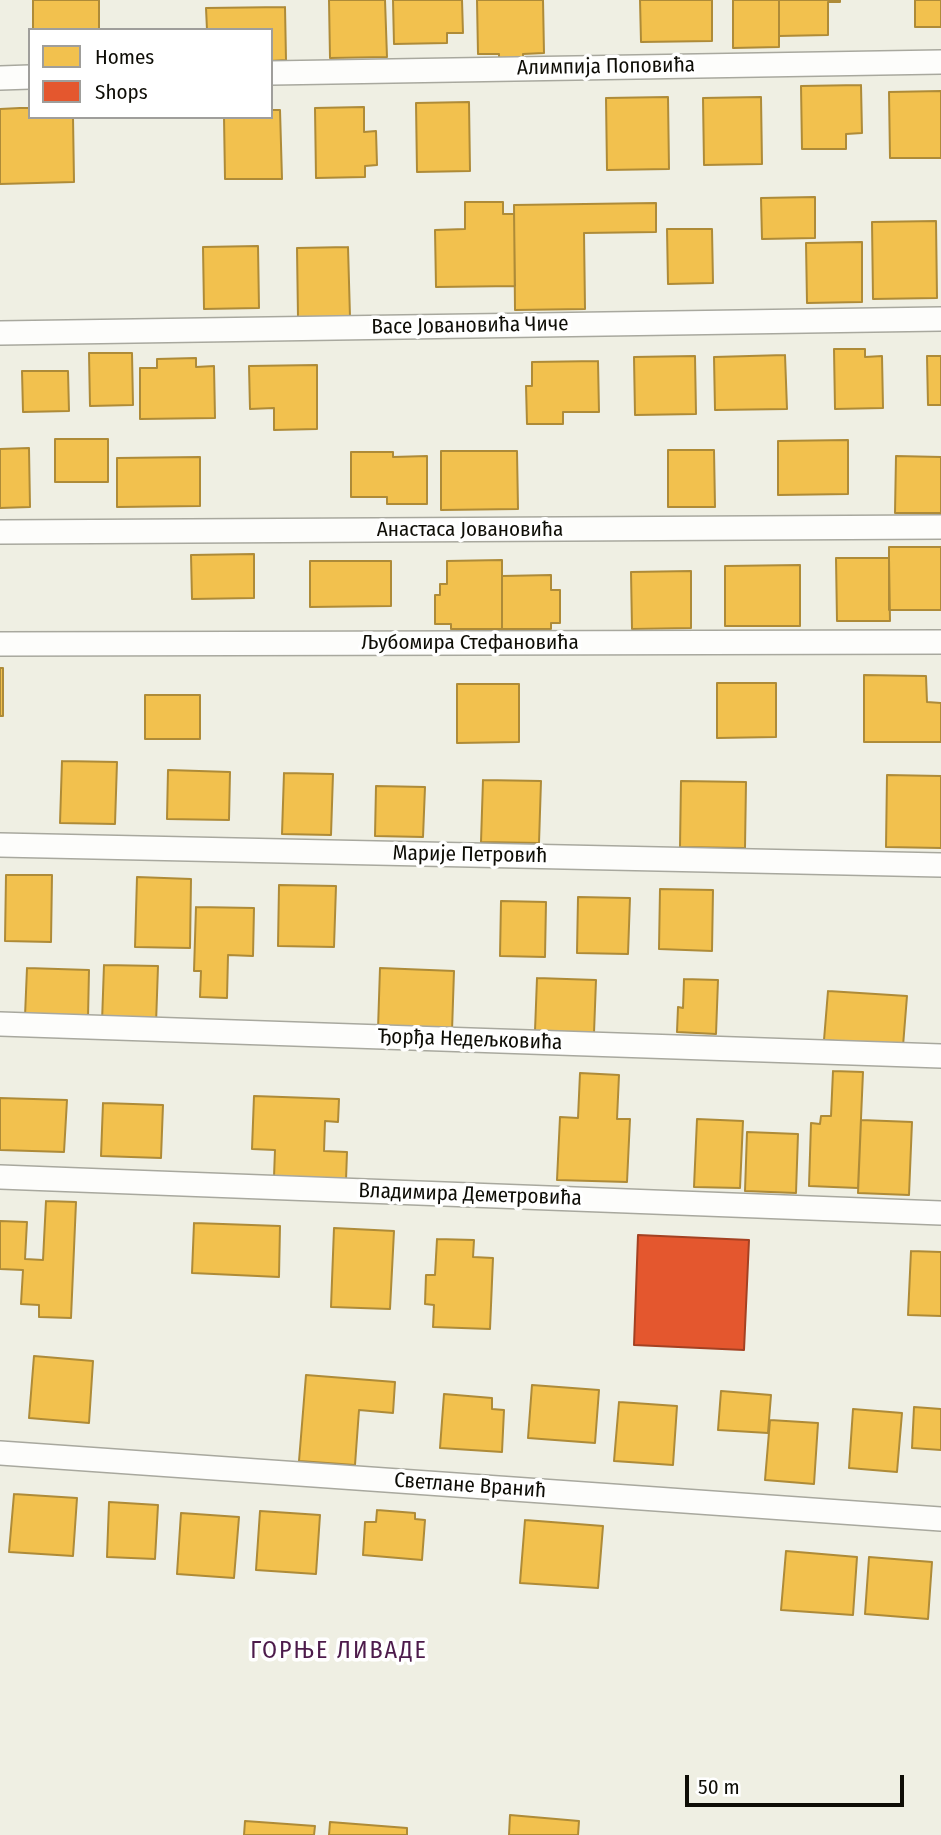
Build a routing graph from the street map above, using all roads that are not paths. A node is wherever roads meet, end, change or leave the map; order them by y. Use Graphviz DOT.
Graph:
graph roads {
  1 [pos="941,62"];
  2 [pos="273,73"];
  3 [pos="28,77"];
  4 [pos="0,78"];
  5 [pos="941,319"];
  6 [pos="0,333"];
  7 [pos="941,527"];
  8 [pos="0,532"];
  9 [pos="941,642"];
  10 [pos="0,644"];
  11 [pos="0,845"];
  12 [pos="941,865"];
  13 [pos="0,1024"];
  14 [pos="941,1056"];
  15 [pos="0,1177"];
  16 [pos="941,1213"];
  17 [pos="0,1453"];
  18 [pos="941,1519"];
  1 -- 2 [label="street, Алимпија Поповића"];
  3 -- 4 [label="street"];
  5 -- 6 [label="street, Васе Јовановића Чиче"];
  7 -- 8 [label="street, Анастаса Јовановића"];
  9 -- 10 [label="street, Љубомира Стефановића"];
  11 -- 12 [label="street, Марије Петровић"];
  13 -- 14 [label="street, Ђорђа Недељковића"];
  15 -- 16 [label="street, Владимира Деметровића"];
  17 -- 18 [label="street, Светлане Вранић"];
}
